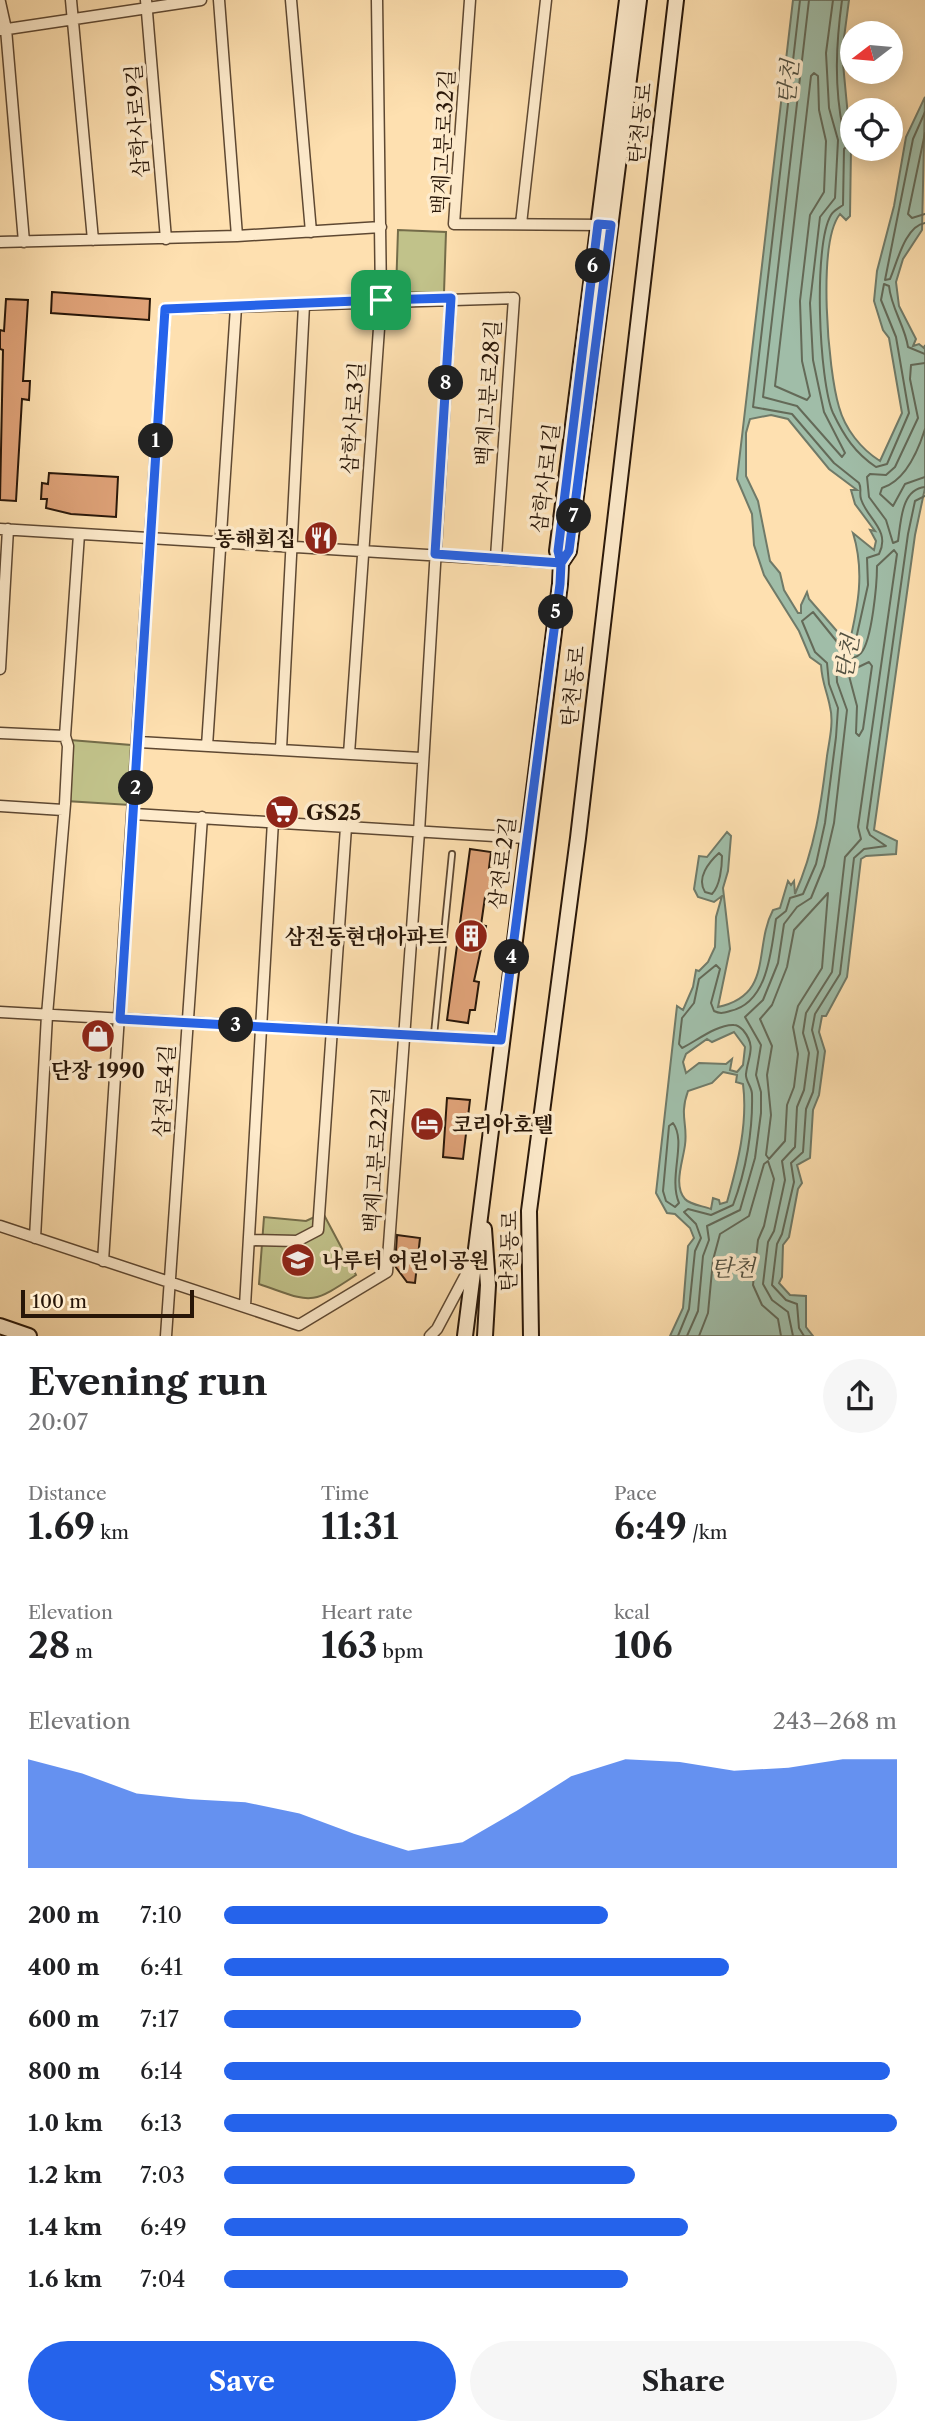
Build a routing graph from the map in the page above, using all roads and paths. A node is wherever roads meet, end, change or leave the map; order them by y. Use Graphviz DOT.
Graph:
graph roads {
  1 [pos="71,0"];
  2 [pos="201,0"];
  3 [pos="219,0"];
  4 [pos="291,0"];
  5 [pos="377,0"];
  6 [pos="470,0"];
  7 [pos="546,0"];
  8 [pos="627,0"];
  9 [pos="639,0"];
  10 [pos="676,0"];
  11 [pos="0,2"];
  12 [pos="147,3"];
  13 [pos="75,17"];
  14 [pos="3,29"];
  15 [pos="521,224"];
  16 [pos="605,225"];
  17 [pos="381,227"];
  18 [pos="311,232"];
  19 [pos="237,236"];
  20 [pos="166,239"];
  21 [pos="93,240"];
  22 [pos="0,242"];
  23 [pos="24,242"];
  24 [pos="451,298"];
  25 [pos="381,300"];
  26 [pos="304,305"];
  27 [pos="236,307"];
  28 [pos="4,529"];
  29 [pos="79,534"];
  30 [pos="149,537"];
  31 [pos="220,541"];
  32 [pos="292,545"];
  33 [pos="363,550"];
  34 [pos="435,554"];
  35 [pos="496,557"];
  36 [pos="561,563"];
  37 [pos="0,669"];
  38 [pos="0,733"];
  39 [pos="65,736"];
  40 [pos="139,742"];
  41 [pos="207,746"];
  42 [pos="281,749"];
  43 [pos="349,754"];
  44 [pos="422,758"];
  45 [pos="0,806"];
  46 [pos="62,810"];
  47 [pos="134,814"];
  48 [pos="202,817"];
  49 [pos="273,821"];
  50 [pos="346,827"];
  51 [pos="419,832"];
  52 [pos="526,838"];
  53 [pos="452,854"];
  54 [pos="0,1012"];
  55 [pos="47,1015"];
  56 [pos="120,1019"];
  57 [pos="188,1023"];
  58 [pos="260,1027"];
  59 [pos="332,1030"];
  60 [pos="403,1034"];
  61 [pos="434,1036"];
  62 [pos="501,1040"];
  63 [pos="481,1200"];
  64 [pos="0,1226"];
  65 [pos="35,1238"];
  66 [pos="249,1240"];
  67 [pos="474,1259"];
  68 [pos="103,1261"];
  69 [pos="171,1284"];
  70 [pos="245,1306"];
  71 [pos="0,1326"];
  72 [pos="29,1336"];
  73 [pos="166,1336"];
  74 [pos="430,1336"];
  75 [pos="465,1336"];
  76 [pos="485,1336"];
  77 [pos="531,1336"];
  1 -- 13 [label="street"];
  2 -- 12 [label="street"];
  3 -- 19 [label="street"];
  4 -- 18 [label="street"];
  5 -- 17 [label="street, 삼학사로3길"];
  6 -- 15 [label="street, 백제고분로32길"];
  7 -- 15 [label="street"];
  8 -- 16 [label="street, 삼학사로1길"];
  9 -- 16 [label="street, 삼학사로1길"];
  10 -- 77 [label="street, 탄천동로"];
  11 -- 14 [label="street"];
  12 -- 13 [label="street"];
  12 -- 20 [label="street, 삼학사로9길"];
  13 -- 14 [label="street"];
  13 -- 21 [label="street"];
  14 -- 23 [label="street"];
  15 -- 16 [label="street, 백제고분로32길"];
  16 -- 36 [label="street, 삼학사로1길"];
  17 -- 18 [label="street"];
  17 -- 25 [label="street, 삼학사로3길"];
  18 -- 19 [label="street"];
  19 -- 20 [label="street"];
  20 -- 21 [label="street"];
  21 -- 23 [label="street"];
  22 -- 23 [label="street"];
  24 -- 25 [label="street"];
  24 -- 34 [label="street, 백제고분로28길"];
  24 -- 35 [label="street, 백제고분로28길"];
  25 -- 26 [label="street"];
  25 -- 33 [label="street, 삼학사로3길"];
  26 -- 27 [label="street"];
  26 -- 32 [label="street"];
  27 -- 30 [label="street"];
  27 -- 31 [label="street"];
  28 -- 29 [label="street"];
  28 -- 37 [label="street"];
  29 -- 30 [label="street"];
  29 -- 39 [label="street"];
  30 -- 31 [label="street"];
  30 -- 40 [label="street"];
  31 -- 32 [label="street"];
  31 -- 41 [label="street"];
  32 -- 33 [label="street"];
  32 -- 42 [label="street"];
  33 -- 34 [label="street"];
  33 -- 43 [label="street, 삼학사로3길"];
  34 -- 35 [label="street"];
  34 -- 44 [label="street, 백제고분로28길"];
  35 -- 36 [label="street"];
  36 -- 52 [label="street, 삼전로2길"];
  38 -- 39 [label="street"];
  39 -- 46 [label="street"];
  40 -- 41 [label="street"];
  40 -- 47 [label="street"];
  41 -- 42 [label="street"];
  42 -- 43 [label="street"];
  43 -- 44 [label="street"];
  44 -- 51 [label="street, 백제고분로28길"];
  45 -- 46 [label="street"];
  46 -- 55 [label="street"];
  47 -- 48 [label="street"];
  47 -- 56 [label="street"];
  48 -- 49 [label="street"];
  48 -- 57 [label="street, 삼전로4길"];
  49 -- 50 [label="street"];
  49 -- 58 [label="street"];
  50 -- 51 [label="street"];
  50 -- 59 [label="street"];
  51 -- 52 [label="street"];
  51 -- 60 [label="street, 백제고분로22길"];
  52 -- 62 [label="street, 삼전로2길"];
  53 -- 61 [label="lane"];
  54 -- 55 [label="street"];
  55 -- 56 [label="street"];
  55 -- 65 [label="street"];
  56 -- 57 [label="street"];
  56 -- 68 [label="street"];
  57 -- 58 [label="street"];
  57 -- 69 [label="street, 삼전로4길"];
  58 -- 59 [label="street"];
  58 -- 66 [label="street"];
  59 -- 60 [label="street"];
  59 -- 66 [label="street"];
  60 -- 61 [label="street"];
  60 -- 70 [label="street, 백제고분로22길"];
  61 -- 62 [label="street"];
  62 -- 63 [label="street, 삼전로2길"];
  63 -- 67 [label="street, 삼전로2길"];
  63 -- 76 [label="street"];
  64 -- 65 [label="street"];
  65 -- 68 [label="street"];
  66 -- 70 [label="street"];
  67 -- 74 [label="street"];
  67 -- 75 [label="street, 삼전로2길"];
  68 -- 69 [label="street"];
  69 -- 70 [label="street"];
  69 -- 73 [label="street, 삼전로4길"];
  71 -- 72 [label="street"];
}
